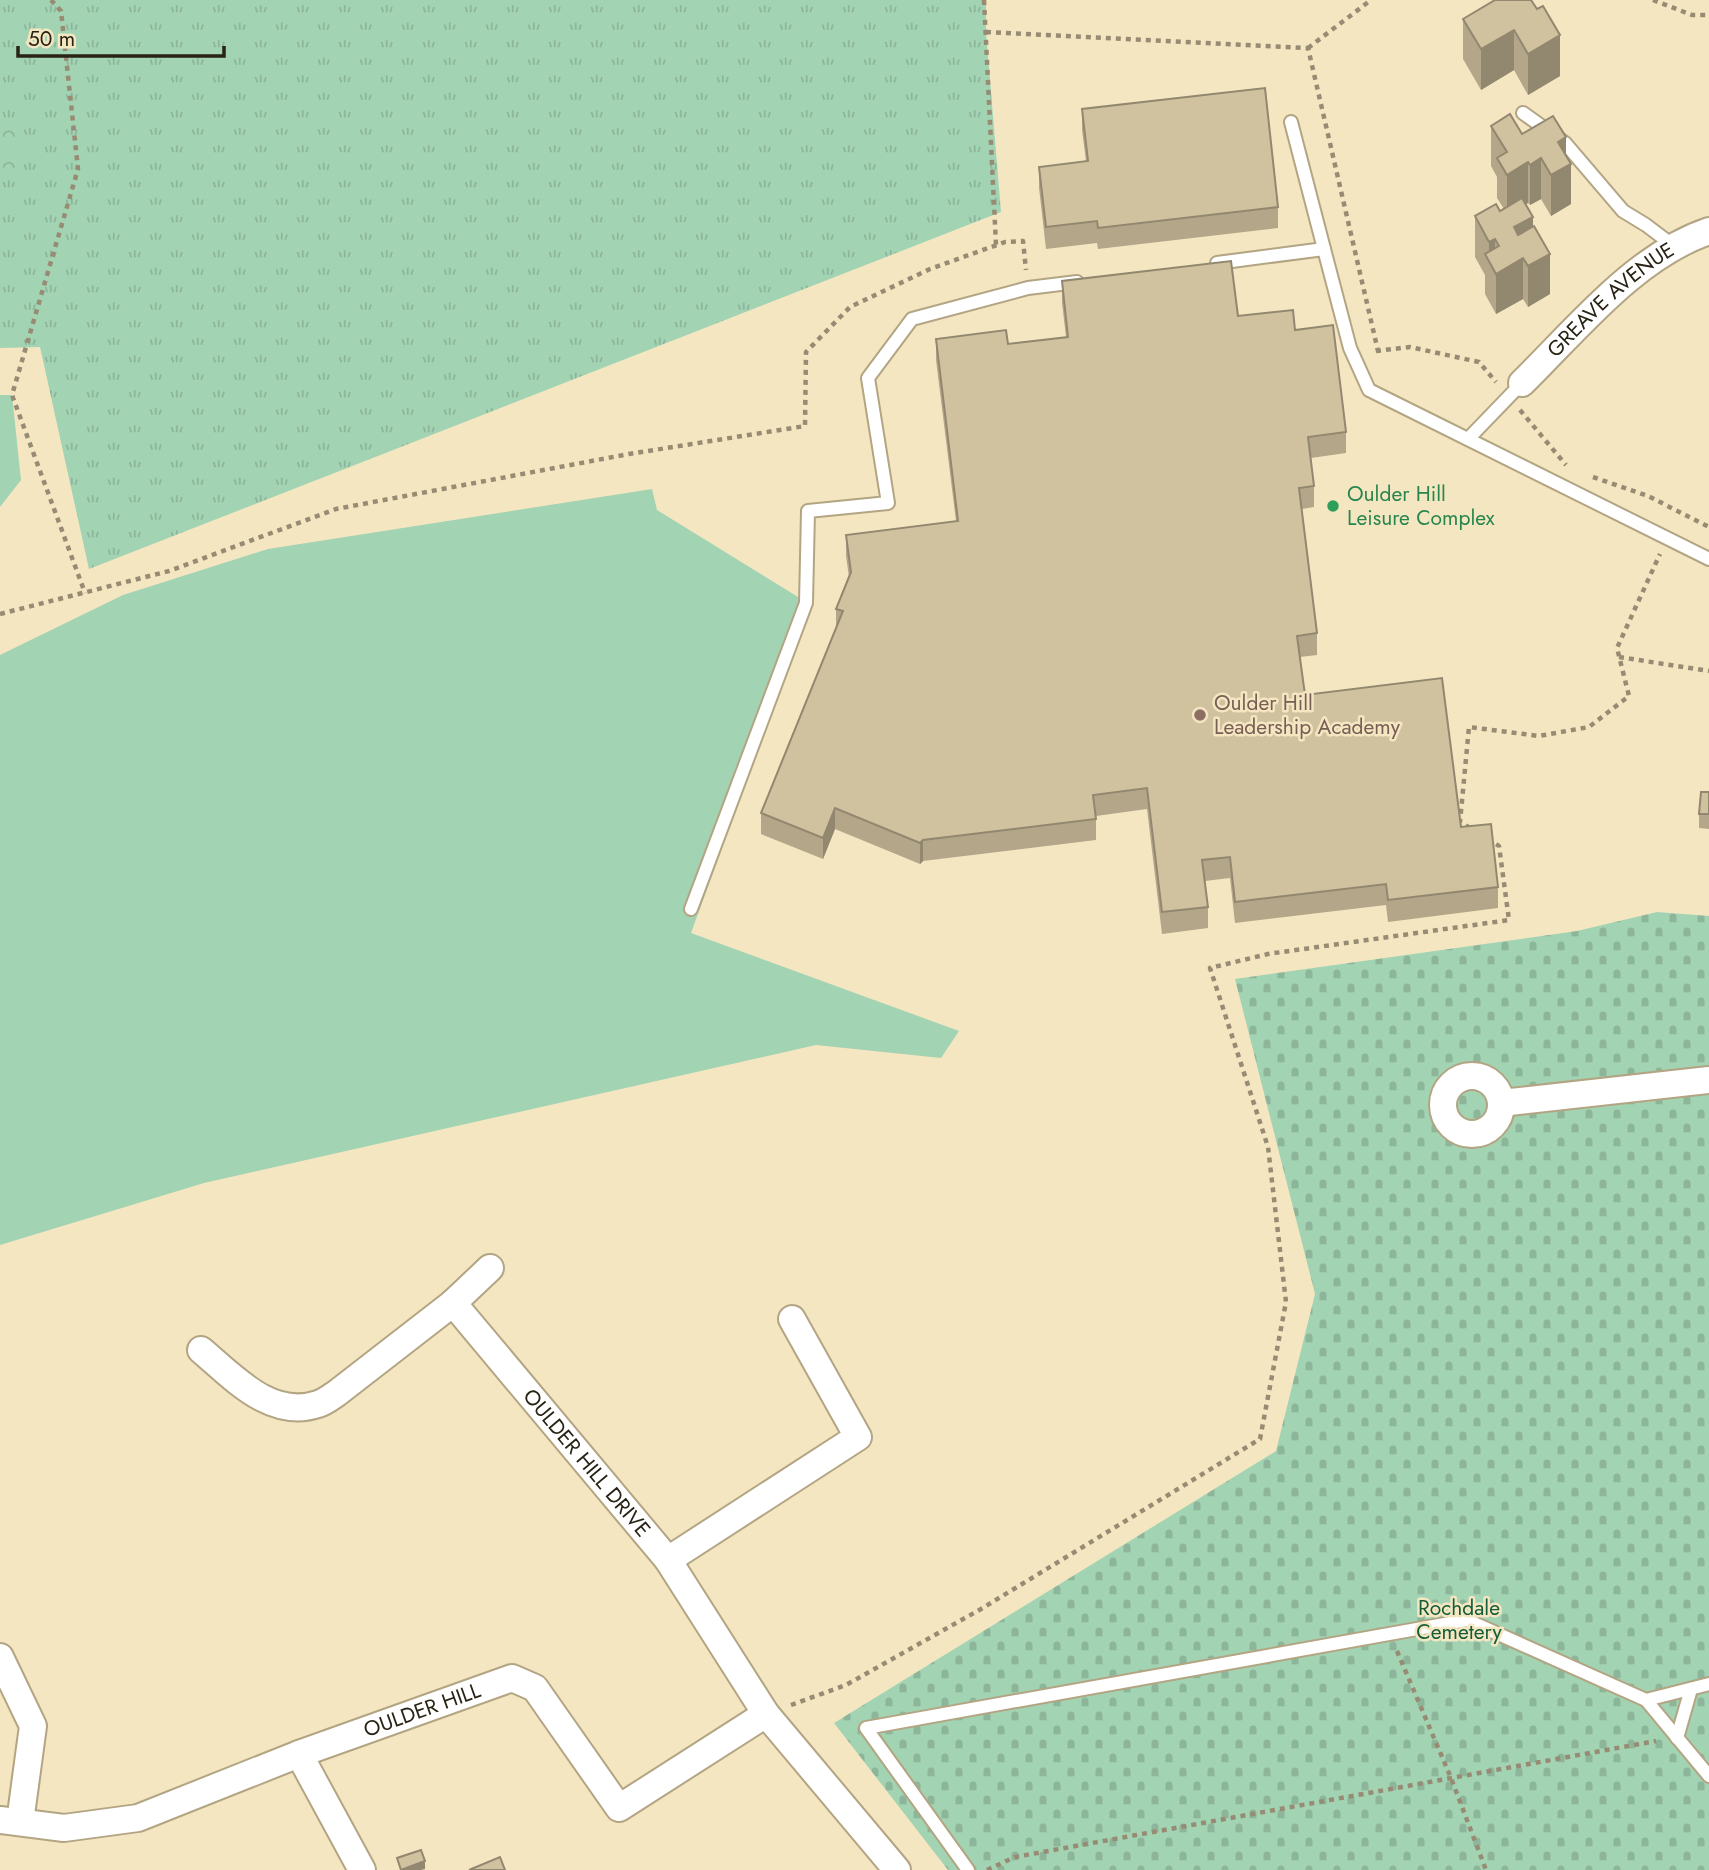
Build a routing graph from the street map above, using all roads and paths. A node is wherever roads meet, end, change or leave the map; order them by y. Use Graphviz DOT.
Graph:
graph roads {
  1 [pos="51,0"];
  2 [pos="984,0"];
  3 [pos="1371,0"];
  4 [pos="1653,0"];
  5 [pos="1709,15"];
  6 [pos="986,32"];
  7 [pos="1308,48"];
  8 [pos="1523,113"];
  9 [pos="1290,122"];
  10 [pos="1709,231"];
  11 [pos="996,245"];
  12 [pos="1675,247"];
  13 [pos="1324,248"];
  14 [pos="1203,265"];
  15 [pos="1095,279"];
  16 [pos="1028,288"];
  17 [pos="1350,348"];
  18 [pos="1378,351"];
  19 [pos="1516,390"];
  20 [pos="1468,439"];
  21 [pos="1569,468"];
  22 [pos="1582,473"];
  23 [pos="1681,512"];
  24 [pos="1709,527"];
  25 [pos="1668,538"];
  26 [pos="1709,559"];
  27 [pos="85,593"];
  28 [pos="0,614"];
  29 [pos="1619,656"];
  30 [pos="1709,671"];
  31 [pos="691,909"];
  32 [pos="1709,1080"];
  33 [pos="1501,1103"];
  34 [pos="490,1268"];
  35 [pos="453,1303"];
  36 [pos="792,1320"];
  37 [pos="201,1350"];
  38 [pos="668,1560"];
  39 [pos="1390,1634"];
  40 [pos="0,1657"];
  41 [pos="1709,1684"];
  42 [pos="1691,1689"];
  43 [pos="1646,1700"];
  44 [pos="766,1714"];
  45 [pos="1677,1738"];
  46 [pos="299,1754"];
  47 [pos="1709,1776"];
  48 [pos="1451,1779"];
  49 [pos="10,1821"];
  50 [pos="362,1870"];
  51 [pos="897,1870"];
  52 [pos="968,1870"];
  53 [pos="987,1870"];
  54 [pos="1486,1870"];
  1 -- 27 [label="path"];
  2 -- 6 [label="path"];
  3 -- 7 [label="path"];
  4 -- 5 [label="path"];
  6 -- 7 [label="path"];
  6 -- 11 [label="path"];
  7 -- 18 [label="path"];
  8 -- 12 [label="lane"];
  9 -- 13 [label="lane"];
  10 -- 12 [label="street, GREAVE AVENUE"];
  11 -- 16 [label="path"];
  11 -- 27 [label="path"];
  12 -- 19 [label="street, GREAVE AVENUE"];
  13 -- 14 [label="lane"];
  13 -- 17 [label="lane"];
  15 -- 16 [label="lane"];
  16 -- 31 [label="lane"];
  17 -- 18 [label="path"];
  17 -- 20 [label="lane"];
  18 -- 19 [label="path"];
  19 -- 20 [label="lane"];
  19 -- 21 [label="path"];
  20 -- 25 [label="lane"];
  22 -- 23 [label="path"];
  23 -- 24 [label="path"];
  23 -- 25 [label="path"];
  25 -- 26 [label="lane"];
  25 -- 29 [label="path"];
  27 -- 28 [label="path"];
  29 -- 30 [label="path"];
  29 -- 44 [label="path"];
  32 -- 33 [label="street"];
  34 -- 35 [label="street"];
  35 -- 37 [label="street"];
  35 -- 38 [label="street, OULDER HILL DRIVE"];
  36 -- 38 [label="street"];
  38 -- 44 [label="street, OULDER HILL DRIVE"];
  39 -- 43 [label="lane"];
  39 -- 48 [label="path"];
  39 -- 52 [label="lane"];
  40 -- 49 [label="street"];
  41 -- 42 [label="lane"];
  42 -- 43 [label="lane"];
  42 -- 45 [label="lane"];
  43 -- 45 [label="lane"];
  44 -- 46 [label="street, OULDER HILL"];
  44 -- 51 [label="street, OULDER HILL DRIVE"];
  45 -- 47 [label="lane"];
  45 -- 48 [label="path"];
  46 -- 49 [label="street, OULDER HILL"];
  46 -- 50 [label="street"];
  48 -- 53 [label="path"];
  48 -- 54 [label="path"];
}
